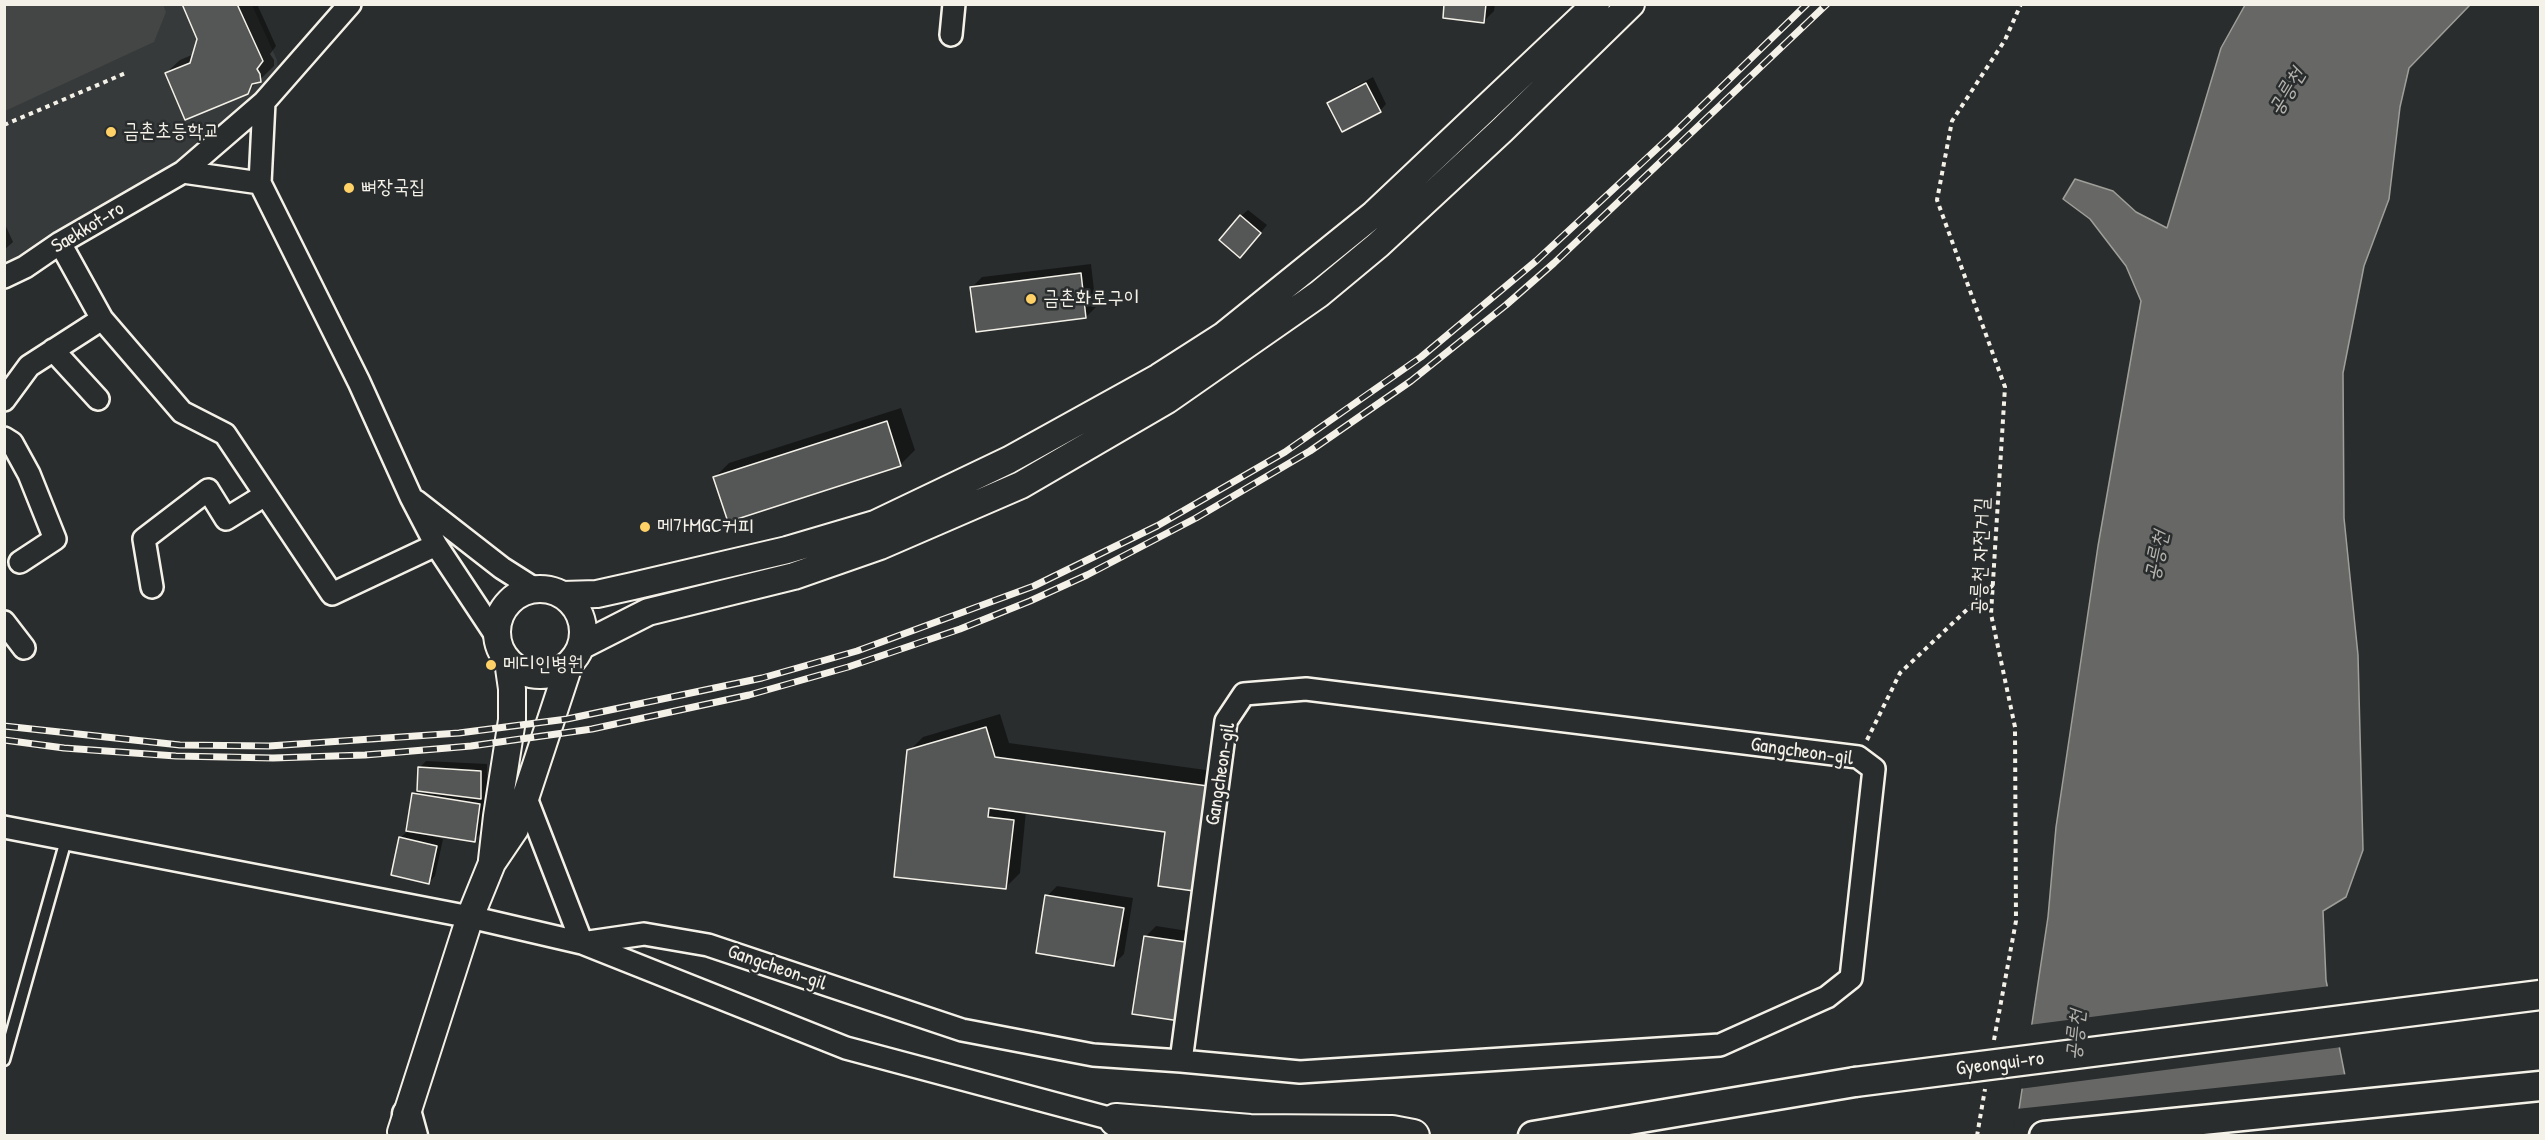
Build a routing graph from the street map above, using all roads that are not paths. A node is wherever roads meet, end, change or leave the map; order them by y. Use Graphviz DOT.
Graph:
graph roads {
  1 [pos="350,4"];
  2 [pos="954,4"];
  3 [pos="1596,4"];
  4 [pos="1631,4"];
  5 [pos="951,34"];
  6 [pos="264,102"];
  7 [pos="178,175"];
  8 [pos="260,183"];
  9 [pos="60,243"];
  10 [pos="4,277"];
  11 [pos="102,319"];
  12 [pos="53,350"];
  13 [pos="98,399"];
  14 [pos="4,400"];
  15 [pos="4,438"];
  16 [pos="265,495"];
  17 [pos="411,497"];
  18 [pos="436,545"];
  19 [pos="20,562"];
  20 [pos="152,587"];
  21 [pos="535,589"];
  22 [pos="562,595"];
  23 [pos="4,622"];
  24 [pos="497,637"];
  25 [pos="24,648"];
  26 [pos="575,655"];
  27 [pos="508,661"];
  28 [pos="526,798"];
  29 [pos="4,827"];
  30 [pos="66,840"];
  31 [pos="492,863"];
  32 [pos="470,917"];
  33 [pos="582,943"];
  34 [pos="2541,995"];
  35 [pos="4,1060"];
  36 [pos="1181,1061"];
  37 [pos="2541,1086"];
  38 [pos="407,1128"];
  39 [pos="1125,1128"];
  40 [pos="1413,1136"];
  41 [pos="1533,1136"];
  42 [pos="2044,1136"];
  1 -- 6 [label="street, Saekkot-ro"];
  2 -- 5 [label="street"];
  3 -- 22 [label="street"];
  4 -- 26 [label="street"];
  6 -- 7 [label="street, Saekkot-ro"];
  6 -- 8 [label="street"];
  7 -- 8 [label="street"];
  7 -- 9 [label="street, Saekkot-ro"];
  8 -- 17 [label="street"];
  9 -- 10 [label="street, Saekkot-ro"];
  9 -- 11 [label="street"];
  11 -- 12 [label="street"];
  11 -- 16 [label="street"];
  12 -- 13 [label="street"];
  12 -- 14 [label="street"];
  15 -- 19 [label="street"];
  16 -- 18 [label="street"];
  16 -- 20 [label="street"];
  17 -- 18 [label="street"];
  17 -- 21 [label="street"];
  18 -- 24 [label="street"];
  21 -- 22 [label="street"];
  21 -- 24 [label="street"];
  22 -- 26 [label="street"];
  23 -- 25 [label="street"];
  24 -- 27 [label="street"];
  26 -- 27 [label="street"];
  26 -- 28 [label="street"];
  27 -- 31 [label="street"];
  28 -- 31 [label="street"];
  28 -- 33 [label="street"];
  29 -- 30 [label="street"];
  30 -- 32 [label="street"];
  30 -- 35 [label="lane"];
  31 -- 32 [label="street"];
  32 -- 33 [label="street"];
  32 -- 38 [label="street"];
  33 -- 36 [label="street, Gangcheon-gil"];
  33 -- 39 [label="street"];
  34 -- 41 [label="main road, Gyeongui-ro, bridge"];
  36 -- 36 [label="street, Gangcheon-gil"];
  37 -- 42 [label="main road"];
  39 -- 40 [label="main road"];
}
